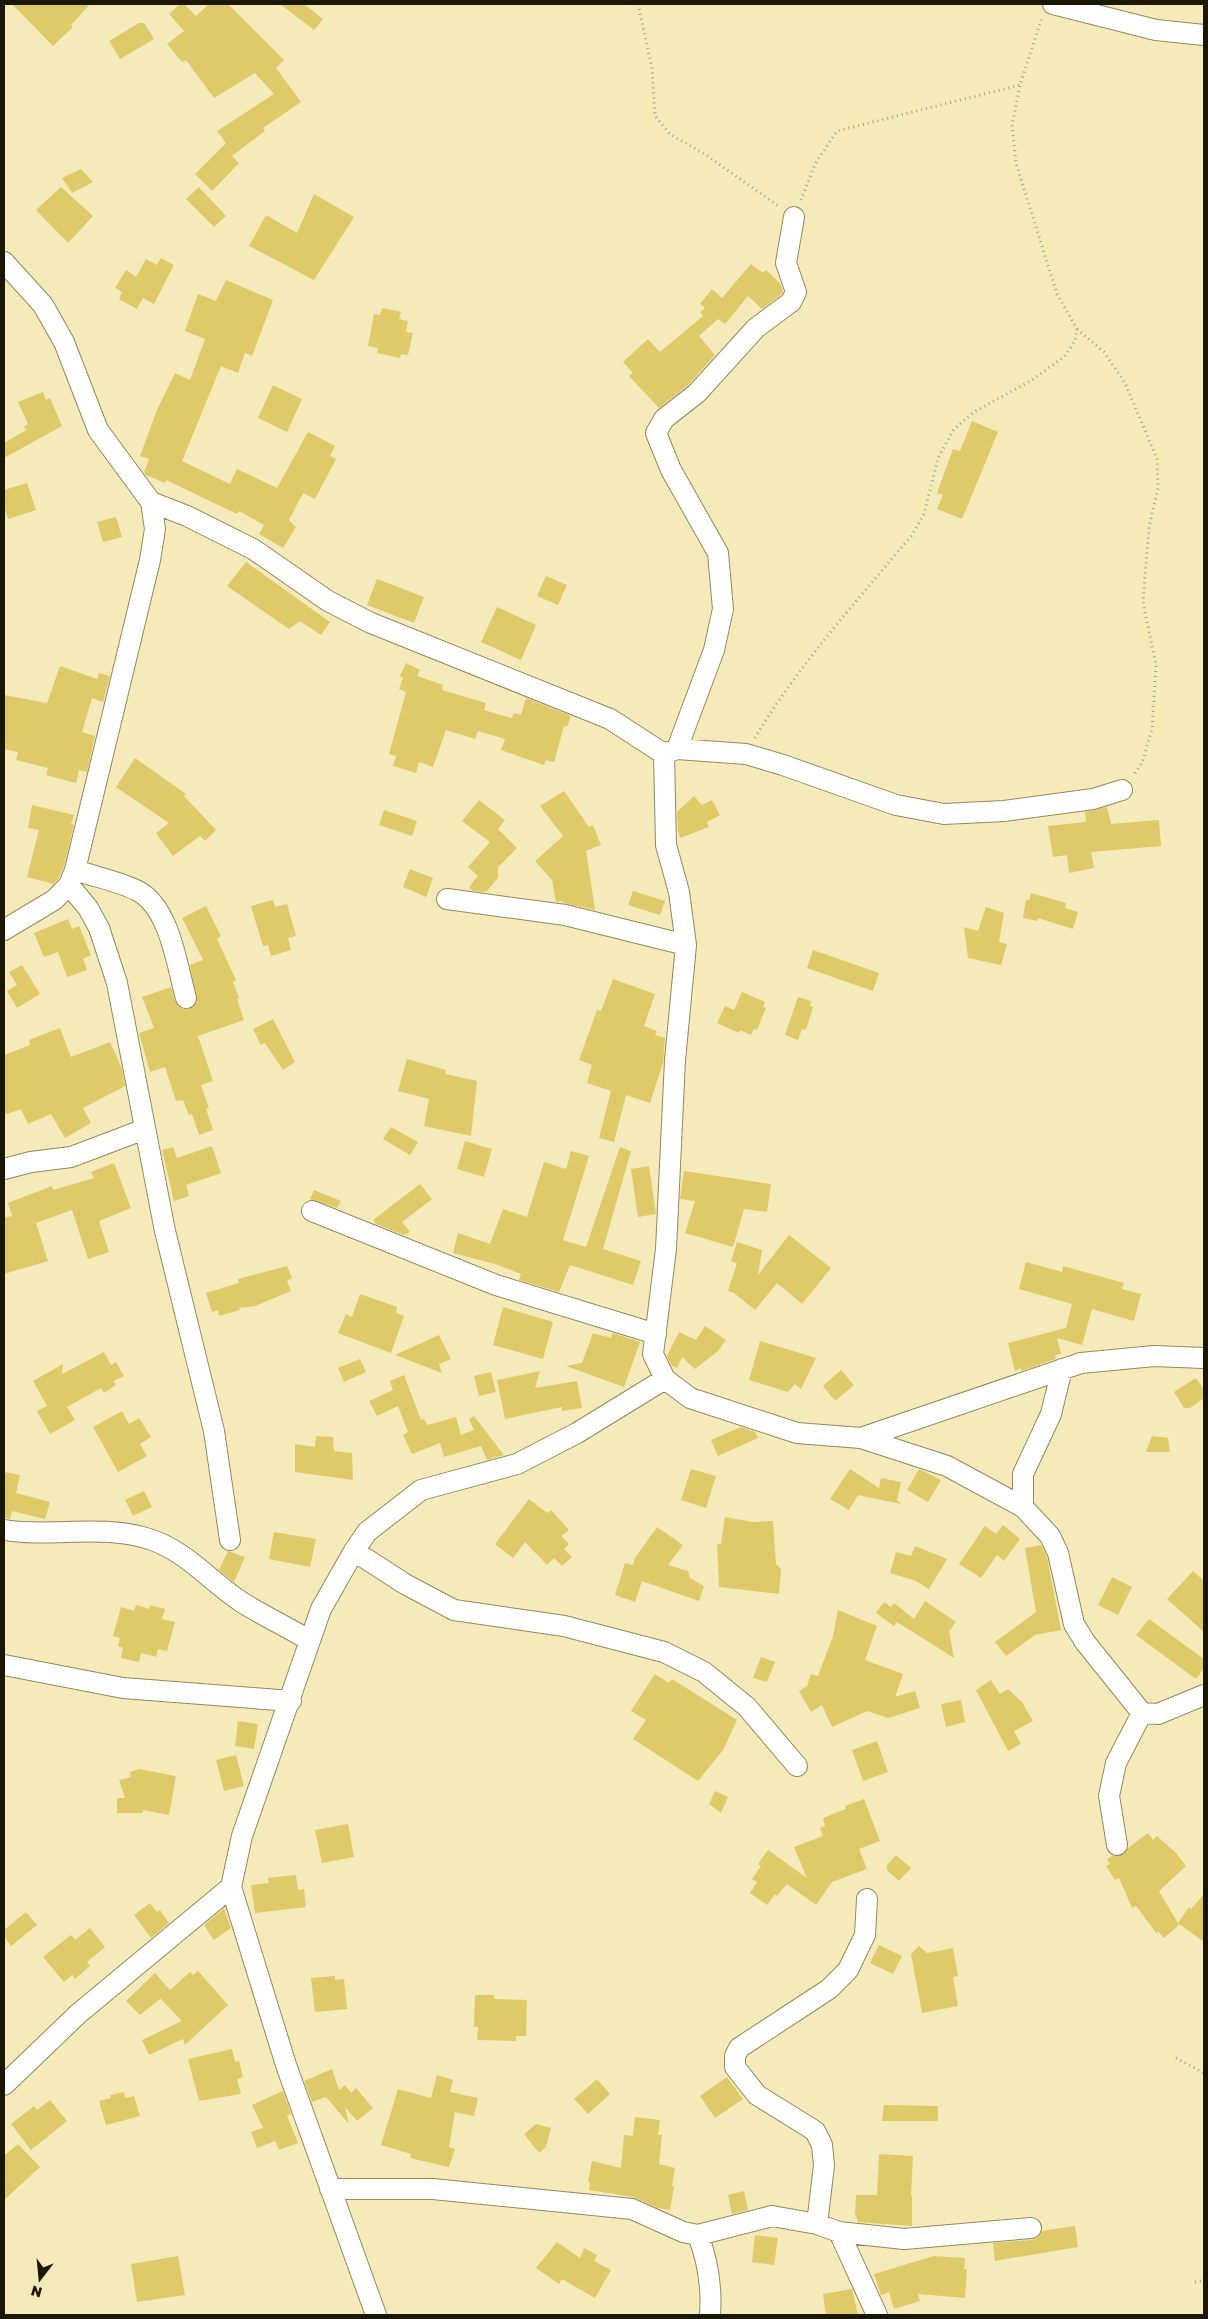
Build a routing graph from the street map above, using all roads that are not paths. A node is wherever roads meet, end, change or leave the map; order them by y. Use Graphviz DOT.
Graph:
graph roads {
  1 [pos="1048,8"];
  2 [pos="1204,36"];
  3 [pos="794,217"];
  4 [pos="4,262"];
  5 [pos="151,502"];
  6 [pos="670,752"];
  7 [pos="1122,790"];
  8 [pos="72,878"];
  9 [pos="447,899"];
  10 [pos="4,930"];
  11 [pos="686,946"];
  12 [pos="186,998"];
  13 [pos="145,1129"];
  14 [pos="4,1169"];
  15 [pos="312,1210"];
  16 [pos="656,1334"];
  17 [pos="1204,1358"];
  18 [pos="1062,1369"];
  19 [pos="665,1379"];
  20 [pos="861,1438"];
  21 [pos="1023,1507"];
  22 [pos="4,1530"];
  23 [pos="230,1540"];
  24 [pos="354,1551"];
  25 [pos="310,1640"];
  26 [pos="4,1665"];
  27 [pos="1204,1695"];
  28 [pos="291,1701"];
  29 [pos="1142,1713"];
  30 [pos="797,1766"];
  31 [pos="1117,1845"];
  32 [pos="232,1887"];
  33 [pos="867,1899"];
  34 [pos="4,2085"];
  35 [pos="330,2189"];
  36 [pos="817,2224"];
  37 [pos="1031,2228"];
  38 [pos="839,2232"];
  39 [pos="698,2235"];
  40 [pos="376,2315"];
  41 [pos="710,2315"];
  42 [pos="877,2315"];
  1 -- 2 [label="street"];
  3 -- 6 [label="street"];
  4 -- 5 [label="street"];
  5 -- 6 [label="street"];
  5 -- 8 [label="street"];
  6 -- 7 [label="street"];
  6 -- 11 [label="street"];
  8 -- 10 [label="street"];
  8 -- 12 [label="street"];
  8 -- 13 [label="street"];
  9 -- 11 [label="street"];
  11 -- 16 [label="street"];
  13 -- 14 [label="street"];
  13 -- 23 [label="street"];
  15 -- 16 [label="street"];
  16 -- 19 [label="street"];
  17 -- 18 [label="street"];
  18 -- 20 [label="street"];
  18 -- 21 [label="street"];
  19 -- 20 [label="street"];
  19 -- 24 [label="street"];
  20 -- 21 [label="street"];
  21 -- 29 [label="street"];
  22 -- 25 [label="street"];
  24 -- 25 [label="street"];
  24 -- 30 [label="street"];
  25 -- 28 [label="street"];
  26 -- 28 [label="street"];
  27 -- 29 [label="street"];
  28 -- 32 [label="street"];
  29 -- 31 [label="street"];
  32 -- 34 [label="street"];
  32 -- 35 [label="street"];
  33 -- 36 [label="street"];
  35 -- 39 [label="street"];
  35 -- 40 [label="street"];
  36 -- 38 [label="street"];
  36 -- 39 [label="street"];
  37 -- 38 [label="street"];
  38 -- 42 [label="street"];
  39 -- 41 [label="street"];
}
